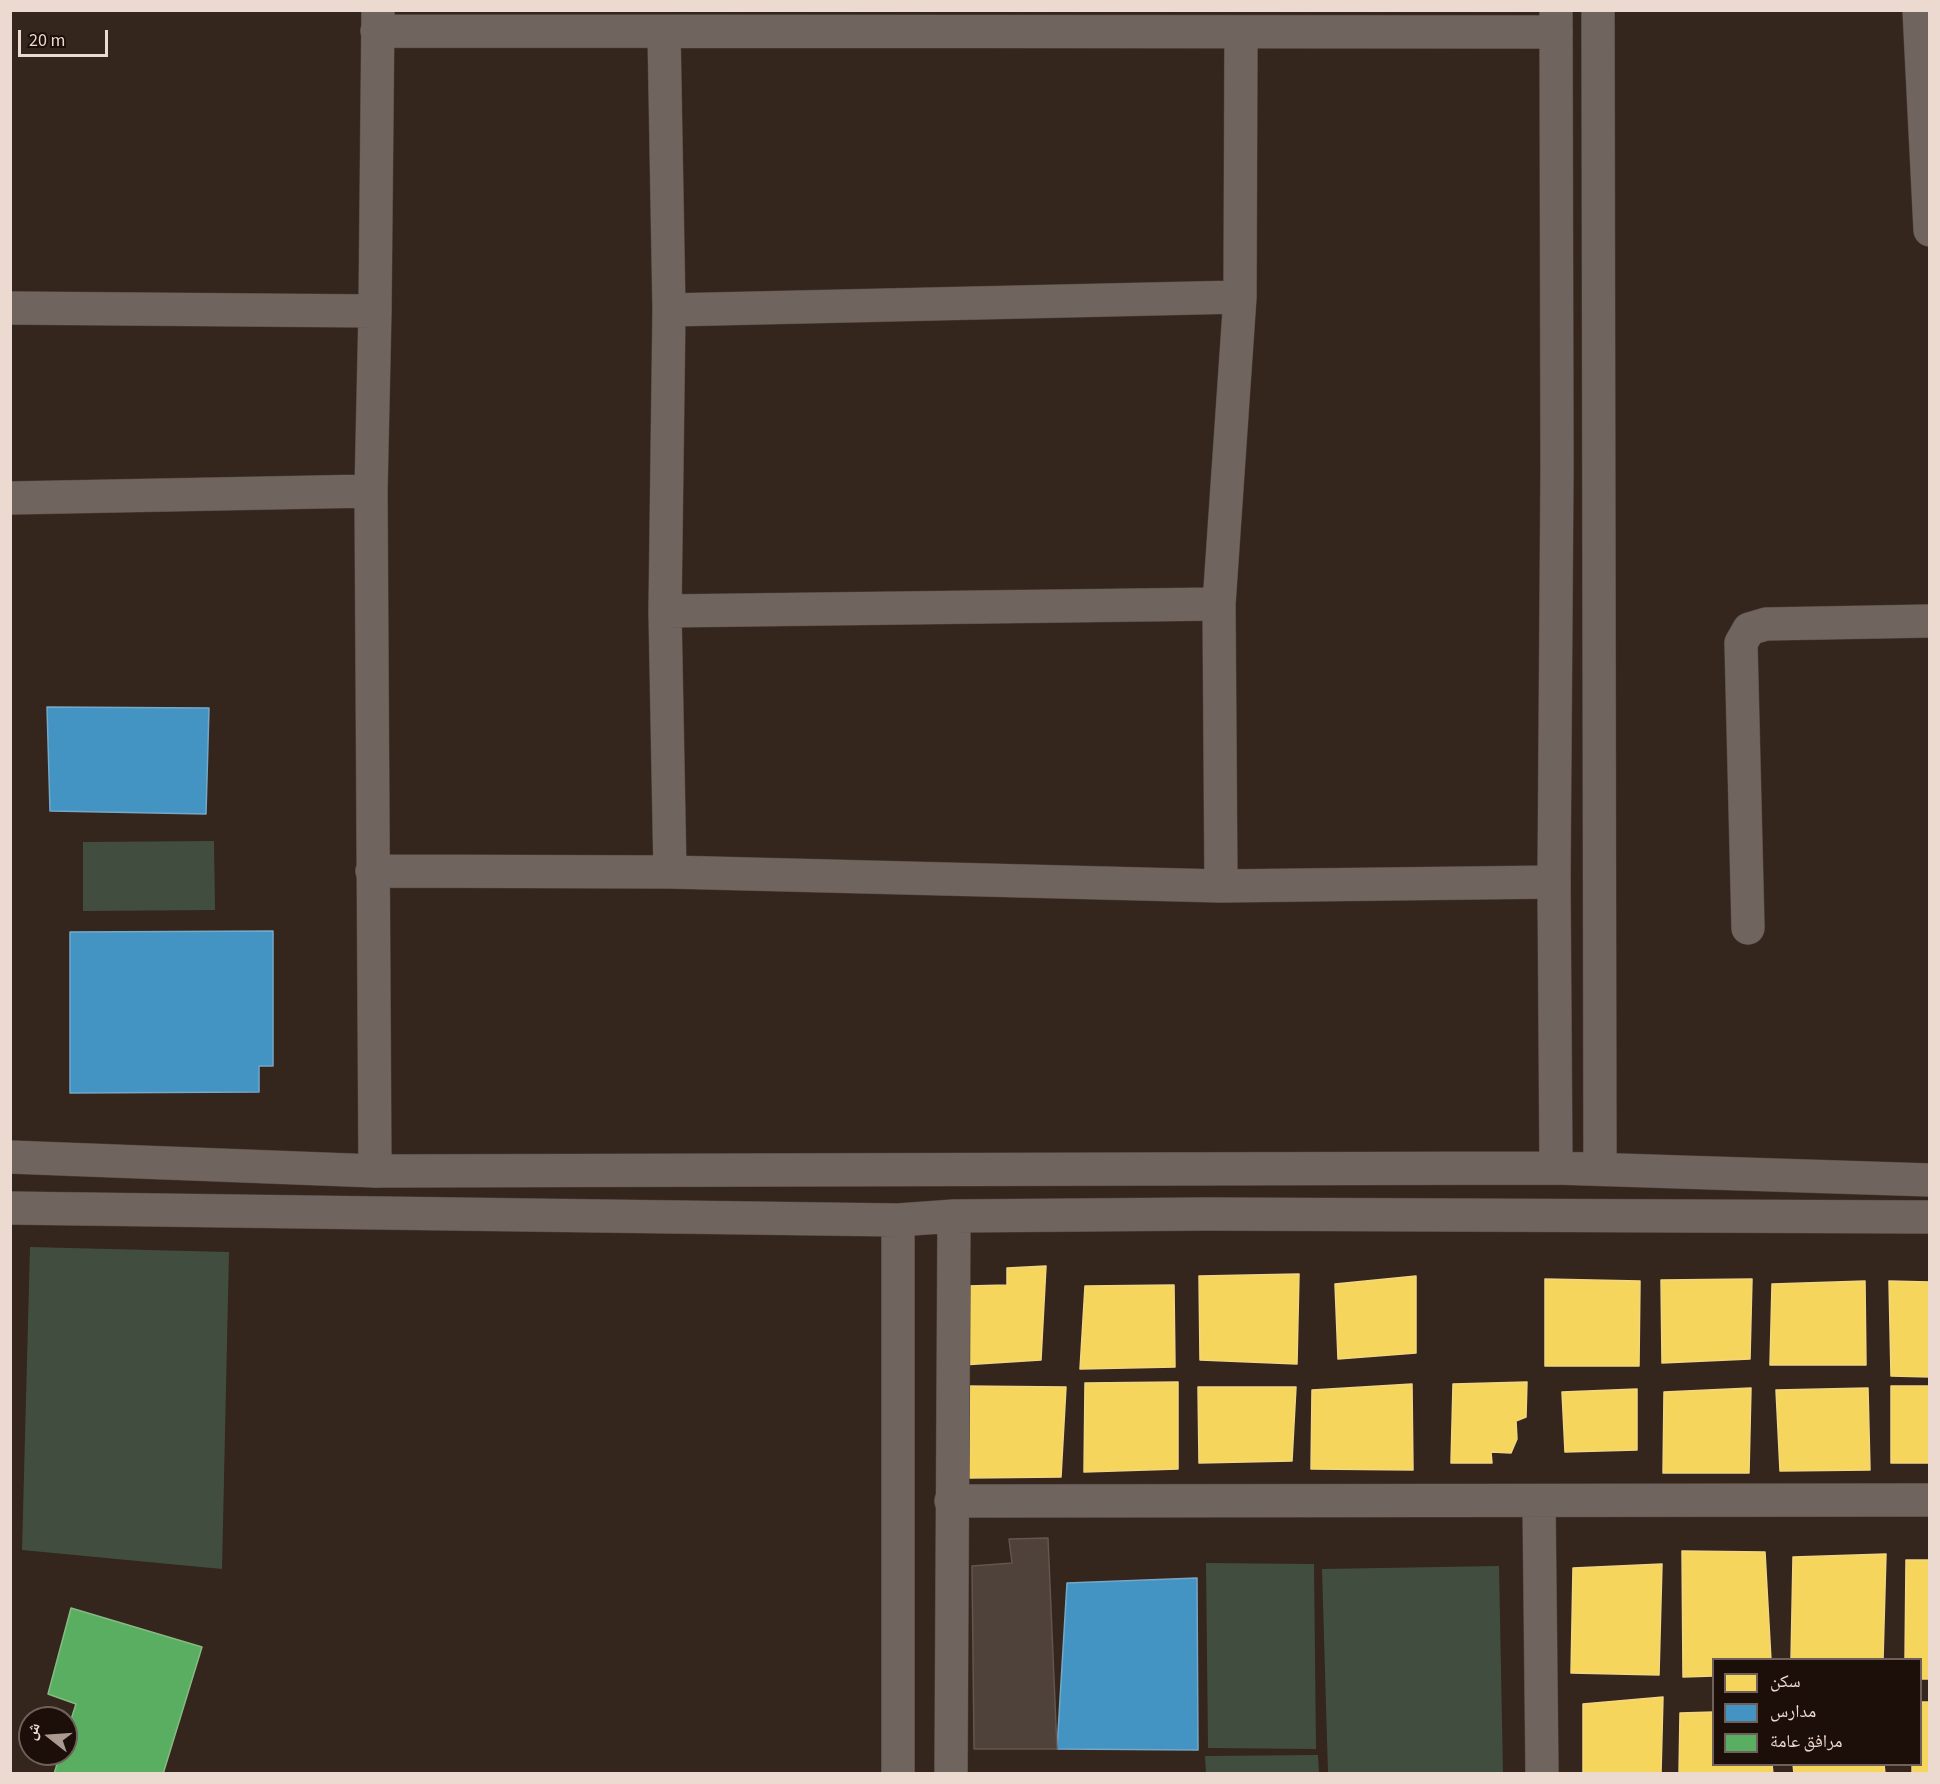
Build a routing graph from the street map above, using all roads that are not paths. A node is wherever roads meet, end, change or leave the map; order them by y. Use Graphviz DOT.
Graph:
graph roads {
  1 [pos="1598,10"];
  2 [pos="1919,10"];
  3 [pos="377,21"];
  4 [pos="1556,21"];
  5 [pos="664,32"];
  6 [pos="1241,32"];
  7 [pos="1925,55"];
  8 [pos="1929,230"];
  9 [pos="1240,297"];
  10 [pos="10,308"];
  11 [pos="669,310"];
  12 [pos="375,311"];
  13 [pos="1599,468"];
  14 [pos="1557,470"];
  15 [pos="371,491"];
  16 [pos="10,498"];
  17 [pos="1219,604"];
  18 [pos="665,611"];
  19 [pos="1929,621"];
  20 [pos="372,871"];
  21 [pos="670,872"];
  22 [pos="1554,882"];
  23 [pos="1221,886"];
  24 [pos="1748,928"];
  25 [pos="10,1157"];
  26 [pos="1556,1168"];
  27 [pos="1206,1169"];
  28 [pos="1600,1169"];
  29 [pos="375,1171"];
  30 [pos="1929,1180"];
  31 [pos="10,1208"];
  32 [pos="1206,1214"];
  33 [pos="954,1216"];
  34 [pos="1929,1217"];
  35 [pos="898,1220"];
  36 [pos="1929,1500"];
  37 [pos="951,1501"];
  38 [pos="1539,1502"];
  39 [pos="898,1773"];
  40 [pos="951,1773"];
  41 [pos="1542,1773"];
  1 -- 13 [label="street"];
  2 -- 7 [label="street"];
  3 -- 5 [label="street"];
  3 -- 12 [label="street"];
  4 -- 6 [label="street"];
  4 -- 14 [label="street"];
  5 -- 6 [label="street"];
  5 -- 11 [label="street"];
  6 -- 9 [label="street"];
  7 -- 8 [label="street"];
  9 -- 11 [label="street"];
  9 -- 17 [label="street"];
  10 -- 12 [label="street"];
  11 -- 18 [label="street"];
  12 -- 15 [label="street"];
  13 -- 14 [label="street"];
  13 -- 28 [label="street"];
  14 -- 22 [label="street"];
  15 -- 16 [label="street"];
  15 -- 20 [label="street"];
  17 -- 18 [label="street"];
  17 -- 23 [label="street"];
  18 -- 21 [label="street"];
  19 -- 24 [label="street"];
  20 -- 21 [label="street"];
  20 -- 29 [label="street"];
  21 -- 23 [label="street"];
  22 -- 23 [label="street"];
  22 -- 26 [label="street"];
  25 -- 29 [label="street"];
  26 -- 27 [label="street"];
  26 -- 28 [label="street"];
  27 -- 29 [label="street"];
  27 -- 32 [label="street"];
  28 -- 30 [label="street"];
  31 -- 35 [label="street"];
  32 -- 33 [label="street"];
  32 -- 34 [label="street"];
  33 -- 35 [label="street"];
  33 -- 37 [label="street"];
  35 -- 39 [label="street"];
  36 -- 38 [label="street"];
  37 -- 38 [label="street"];
  37 -- 40 [label="street"];
  38 -- 41 [label="street"];
}
